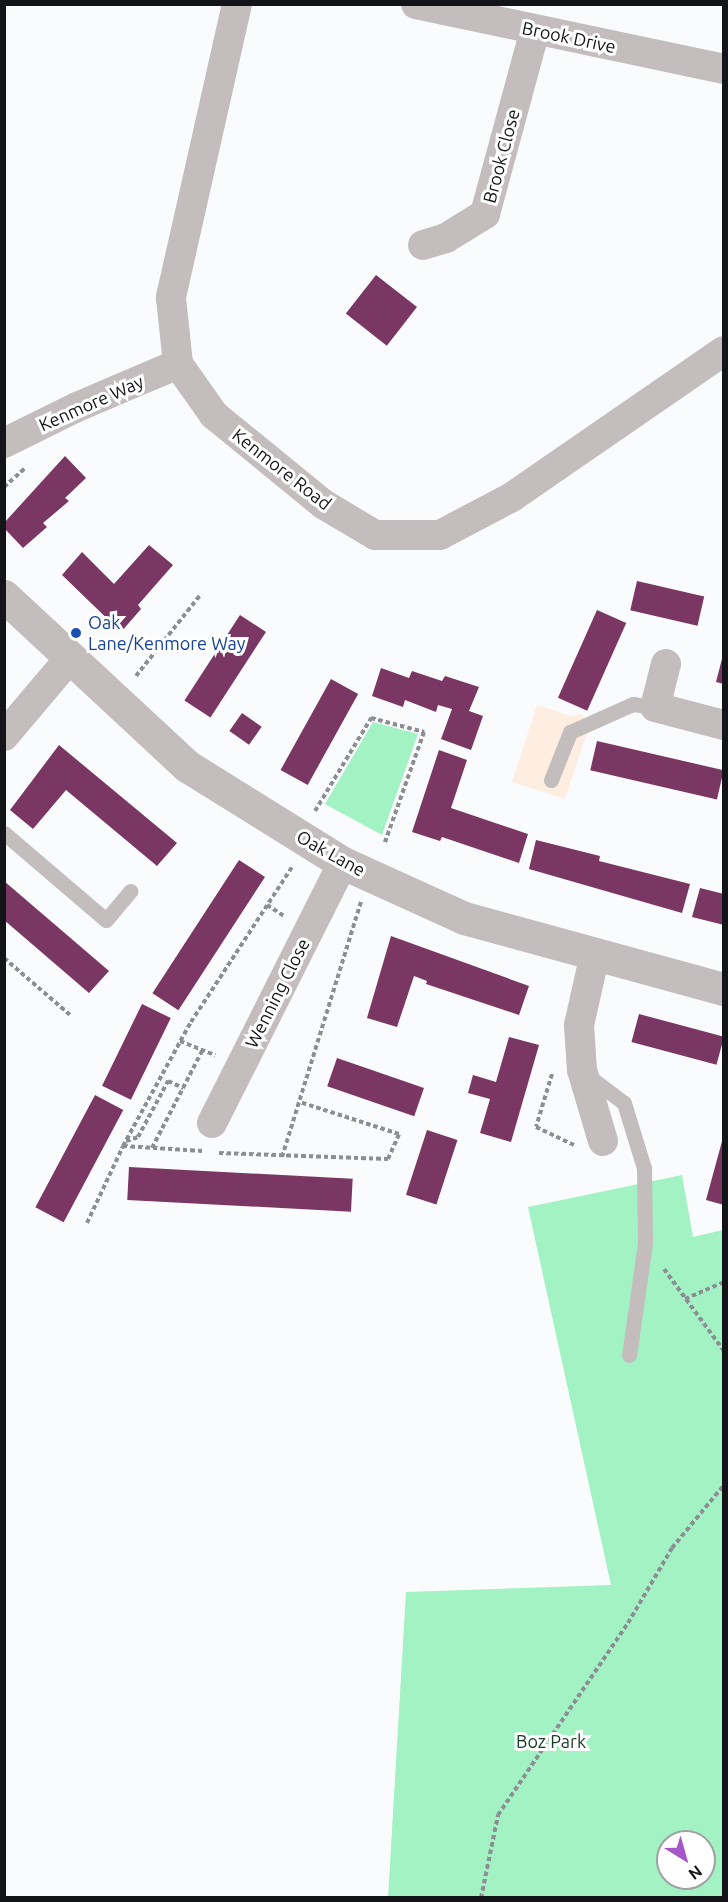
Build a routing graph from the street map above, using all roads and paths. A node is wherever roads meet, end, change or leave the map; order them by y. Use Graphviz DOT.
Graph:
graph roads {
  1 [pos="237,4"];
  2 [pos="416,4"];
  3 [pos="535,30"];
  4 [pos="723,69"];
  5 [pos="423,246"];
  6 [pos="723,351"];
  7 [pos="178,364"];
  8 [pos="4,443"];
  9 [pos="201,594"];
  10 [pos="4,596"];
  11 [pos="69,660"];
  12 [pos="666,664"];
  13 [pos="136,676"];
  14 [pos="655,707"];
  15 [pos="723,725"];
  16 [pos="4,736"];
  17 [pos="550,780"];
  18 [pos="4,834"];
  19 [pos="385,842"];
  20 [pos="296,851"];
  21 [pos="343,863"];
  22 [pos="130,891"];
  23 [pos="361,901"];
  24 [pos="595,954"];
  25 [pos="4,958"];
  26 [pos="723,989"];
  27 [pos="70,1015"];
  28 [pos="180,1041"];
  29 [pos="582,1070"];
  30 [pos="183,1088"];
  31 [pos="300,1102"];
  32 [pos="212,1123"];
  33 [pos="126,1141"];
  34 [pos="603,1141"];
  35 [pos="123,1146"];
  36 [pos="152,1148"];
  37 [pos="282,1157"];
  38 [pos="87,1223"];
  39 [pos="645,1243"];
  40 [pos="723,1282"];
  41 [pos="685,1299"];
  42 [pos="723,1351"];
  43 [pos="629,1355"];
  44 [pos="723,1485"];
  45 [pos="481,1898"];
  1 -- 7 [label="street, Kenmore Road"];
  2 -- 3 [label="street, Brook Drive"];
  3 -- 4 [label="street, Brook Drive"];
  3 -- 5 [label="street, Brook Close"];
  6 -- 7 [label="street, Kenmore Road"];
  7 -- 8 [label="street, Kenmore Way"];
  9 -- 13 [label="path"];
  10 -- 11 [label="street, Oak Lane"];
  11 -- 16 [label="street"];
  11 -- 20 [label="street, Oak Lane"];
  12 -- 14 [label="street"];
  14 -- 15 [label="street"];
  14 -- 17 [label="lane"];
  18 -- 22 [label="lane"];
  19 -- 20 [label="path"];
  20 -- 21 [label="street, Oak Lane"];
  20 -- 28 [label="path"];
  21 -- 24 [label="street, Oak Lane"];
  21 -- 32 [label="street, Wenning Close"];
  23 -- 31 [label="path"];
  24 -- 26 [label="street, Oak Lane"];
  24 -- 29 [label="street"];
  25 -- 27 [label="path"];
  28 -- 30 [label="path"];
  28 -- 33 [label="path"];
  29 -- 34 [label="street"];
  29 -- 39 [label="lane"];
  30 -- 33 [label="path"];
  30 -- 36 [label="path"];
  31 -- 37 [label="path"];
  31 -- 37 [label="path"];
  33 -- 35 [label="path"];
  35 -- 36 [label="path"];
  35 -- 38 [label="path"];
  36 -- 37 [label="path"];
  39 -- 41 [label="path"];
  39 -- 43 [label="lane"];
  40 -- 41 [label="path"];
  41 -- 42 [label="path"];
  44 -- 45 [label="path"];
}
